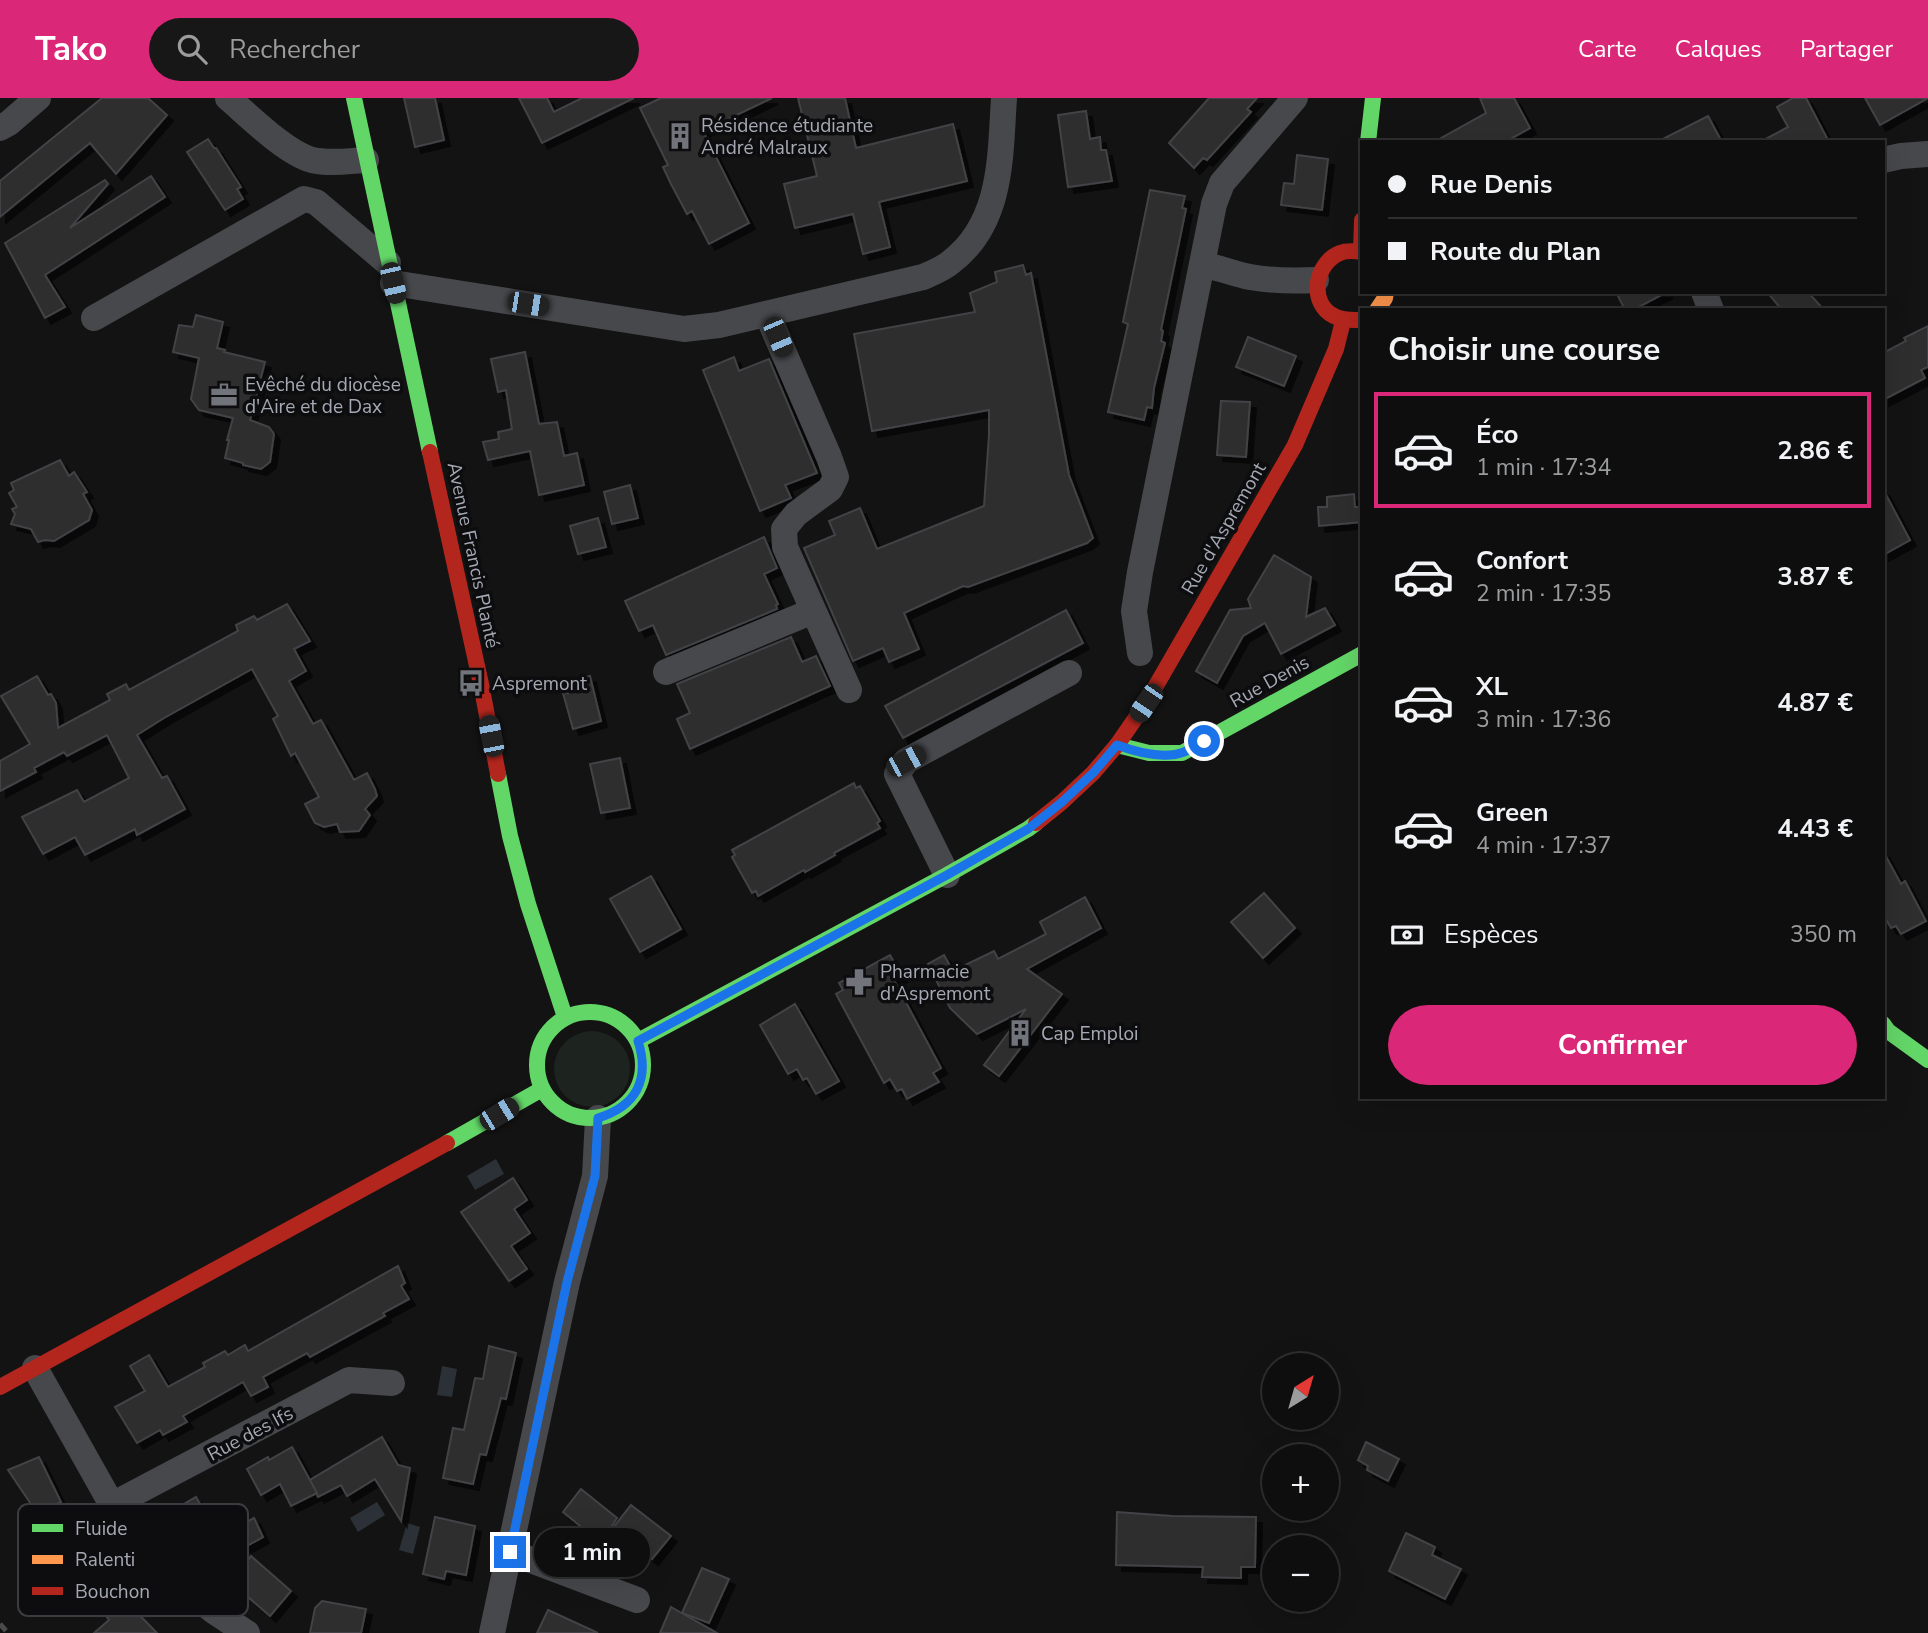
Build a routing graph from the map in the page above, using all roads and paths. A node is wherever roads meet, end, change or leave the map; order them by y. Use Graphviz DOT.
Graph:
graph roads {
  1 [pos="38,98"];
  2 [pos="228,98"];
  3 [pos="354,98"];
  4 [pos="1004,98"];
  5 [pos="1295,98"];
  6 [pos="1373,98"];
  7 [pos="0,128"];
  8 [pos="1368,140"];
  9 [pos="1928,154"];
  10 [pos="366,160"];
  11 [pos="1885,160"];
  12 [pos="331,162"];
  13 [pos="316,202"];
  14 [pos="1360,252"];
  15 [pos="1202,265"];
  16 [pos="390,273"];
  17 [pos="1316,280"];
  18 [pos="767,314"];
  19 [pos="94,318"];
  20 [pos="1343,320"];
  21 [pos="1360,320"];
  22 [pos="813,611"];
  23 [pos="1140,653"];
  24 [pos="1360,655"];
  25 [pos="666,673"];
  26 [pos="1069,673"];
  27 [pos="849,690"];
  28 [pos="1117,745"];
  29 [pos="947,875"];
  30 [pos="565,1017"];
  31 [pos="1885,1027"];
  32 [pos="638,1041"];
  33 [pos="1928,1060"];
  34 [pos="542,1089"];
  35 [pos="598,1118"];
  36 [pos="35,1367"];
  37 [pos="392,1383"];
  38 [pos="0,1387"];
  39 [pos="111,1504"];
  40 [pos="116,1504"];
  41 [pos="510,1552"];
  42 [pos="637,1600"];
  43 [pos="221,1616"];
  44 [pos="247,1633"];
  45 [pos="492,1633"];
  1 -- 7 [label="street"];
  2 -- 12 [label="street"];
  3 -- 10 [label="main road, Avenue Francis Planté"];
  4 -- 18 [label="street"];
  5 -- 15 [label="street"];
  6 -- 8 [label="main road"];
  9 -- 11 [label="street"];
  10 -- 12 [label="street"];
  10 -- 16 [label="main road, Avenue Francis Planté"];
  12 -- 13 [label="street"];
  13 -- 16 [label="street"];
  13 -- 19 [label="street"];
  14 -- 17 [label="main road"];
  15 -- 17 [label="street"];
  15 -- 23 [label="street"];
  16 -- 18 [label="street"];
  16 -- 30 [label="main road, Avenue Francis Planté"];
  17 -- 20 [label="main road"];
  18 -- 22 [label="street"];
  20 -- 21 [label="main road"];
  20 -- 28 [label="main road, Rue d'Aspremont"];
  22 -- 25 [label="street"];
  22 -- 27 [label="street"];
  24 -- 28 [label="main road, Rue Denis"];
  26 -- 29 [label="street"];
  28 -- 29 [label="main road, Rue d'Aspremont"];
  29 -- 32 [label="main road, Rue d'Aspremont"];
  30 -- 32 [label="main road"];
  30 -- 34 [label="main road"];
  31 -- 33 [label="main road"];
  32 -- 35 [label="main road"];
  34 -- 35 [label="main road"];
  34 -- 36 [label="main road"];
  35 -- 41 [label="street"];
  36 -- 38 [label="main road"];
  36 -- 39 [label="street"];
  37 -- 40 [label="street, Rue des Ifs"];
  41 -- 42 [label="street"];
  41 -- 45 [label="street"];
  43 -- 44 [label="street"];
}
